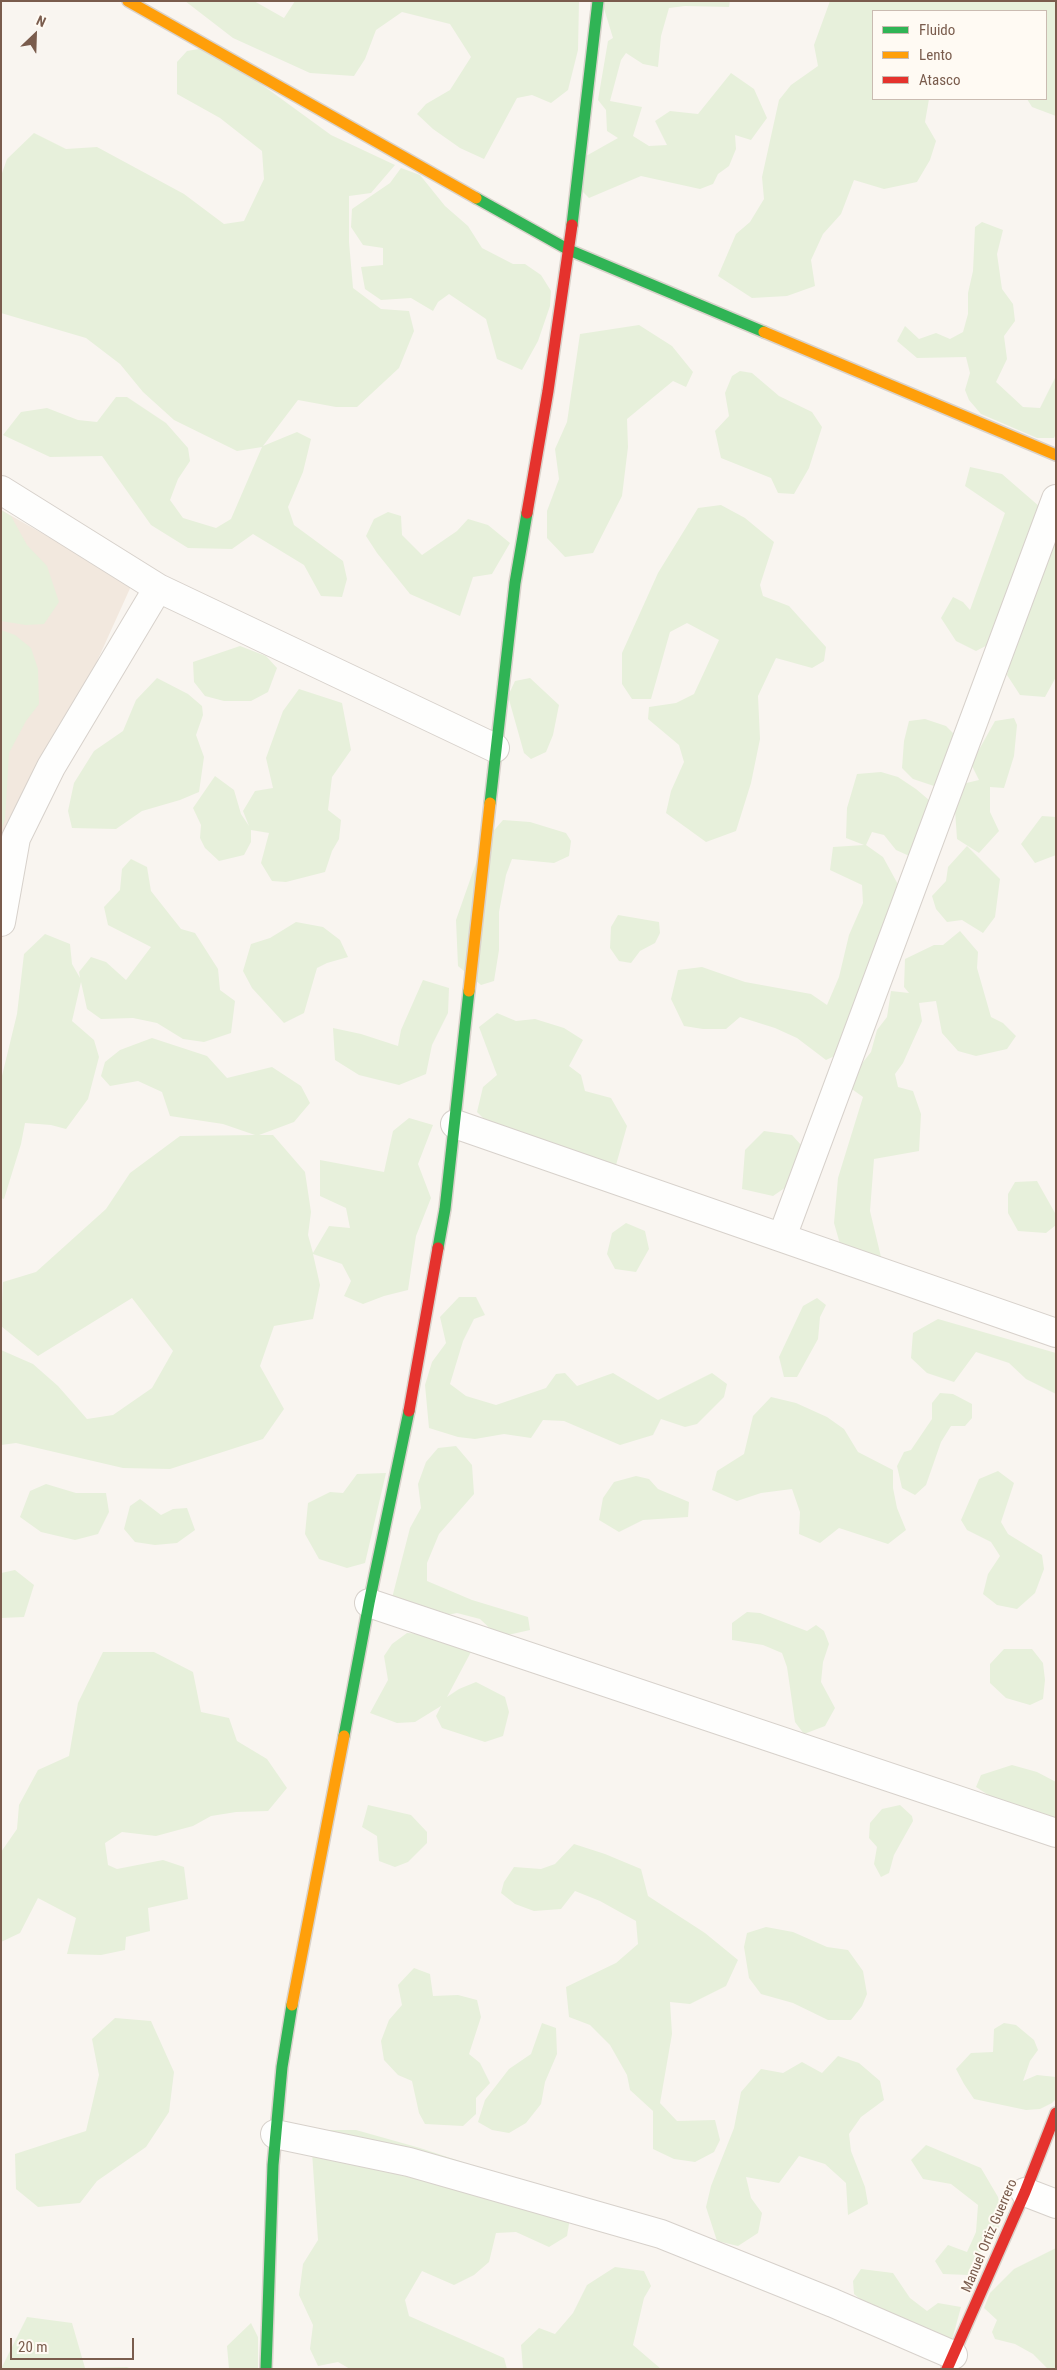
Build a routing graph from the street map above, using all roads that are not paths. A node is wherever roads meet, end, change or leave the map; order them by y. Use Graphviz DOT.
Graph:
graph roads {
  1 [pos="128,1"];
  2 [pos="598,1"];
  3 [pos="569,250"];
  4 [pos="1056,455"];
  5 [pos="1,490"];
  6 [pos="1056,500"];
  7 [pos="158,588"];
  8 [pos="495,748"];
  9 [pos="1,922"];
  10 [pos="455,1124"];
  11 [pos="782,1237"];
  12 [pos="1056,1333"];
  13 [pos="369,1603"];
  14 [pos="1056,1833"];
  15 [pos="1056,2113"];
  16 [pos="275,2134"];
  17 [pos="1025,2192"];
  18 [pos="1056,2204"];
  19 [pos="950,2362"];
  20 [pos="266,2369"];
  1 -- 3 [label="street"];
  2 -- 3 [label="street"];
  3 -- 4 [label="street"];
  3 -- 8 [label="street"];
  5 -- 7 [label="street"];
  6 -- 11 [label="street"];
  7 -- 8 [label="street"];
  7 -- 9 [label="street"];
  8 -- 10 [label="street"];
  10 -- 11 [label="street"];
  10 -- 13 [label="street"];
  11 -- 12 [label="street"];
  13 -- 14 [label="street"];
  13 -- 16 [label="street"];
  15 -- 17 [label="street, Manuel Ortiz Guerrero"];
  16 -- 19 [label="street"];
  16 -- 20 [label="street"];
  17 -- 18 [label="street"];
  17 -- 19 [label="street, Manuel Ortiz Guerrero"];
}
